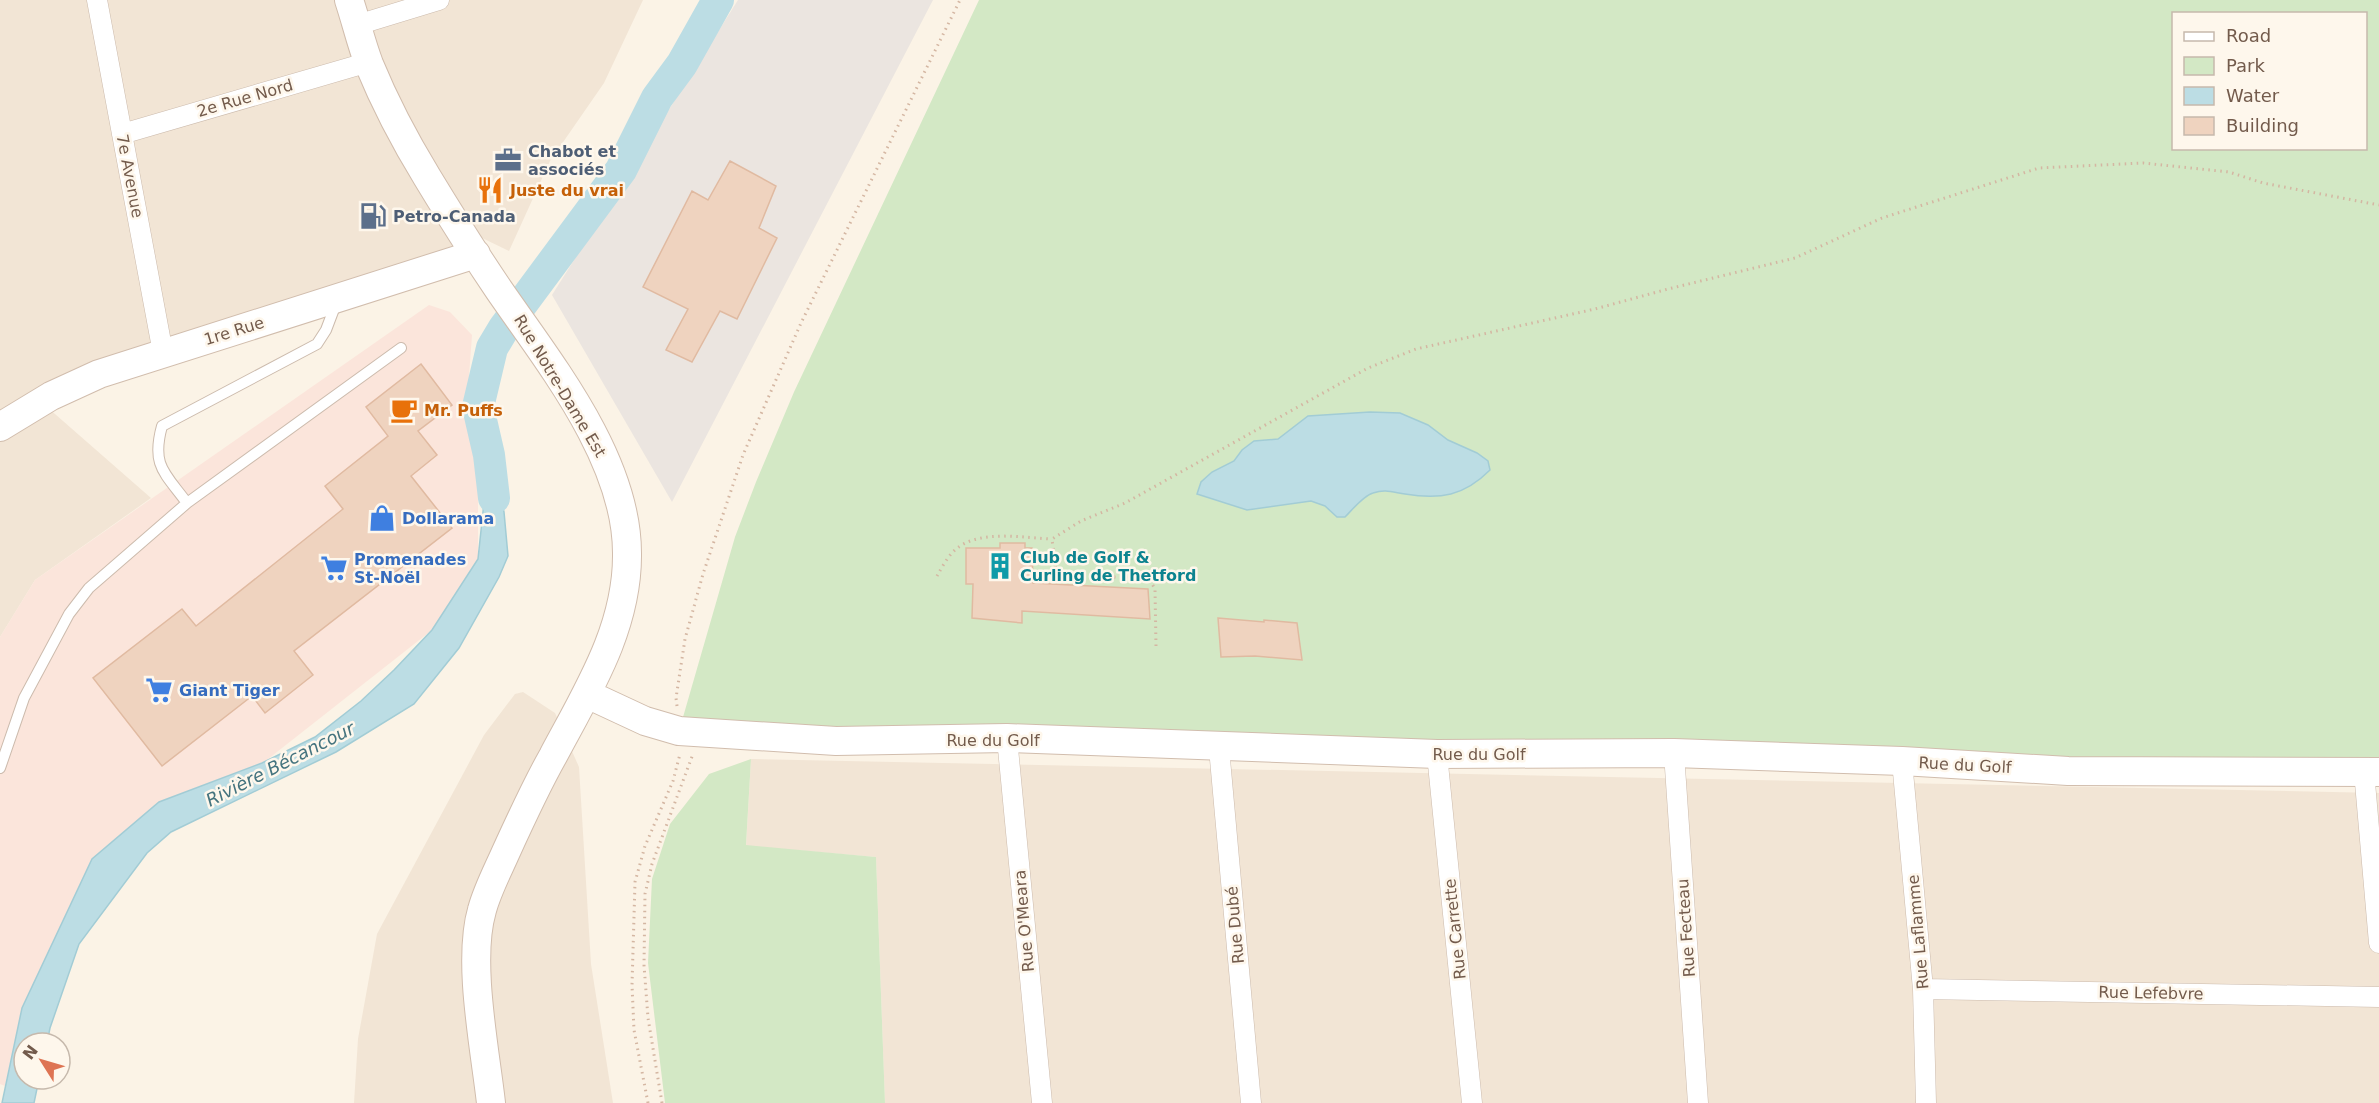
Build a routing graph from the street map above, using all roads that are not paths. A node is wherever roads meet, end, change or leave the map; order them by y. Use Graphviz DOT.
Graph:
graph roads {
  1 [pos="98,0"];
  2 [pos="439,0"];
  3 [pos="353,13"];
  4 [pos="369,62"];
  5 [pos="122,134"];
  6 [pos="476,255"];
  7 [pos="338,298"];
  8 [pos="401,348"];
  9 [pos="163,352"];
  10 [pos="0,427"];
  11 [pos="187,502"];
  12 [pos="587,694"];
  13 [pos="1007,738"];
  14 [pos="1219,748"];
  15 [pos="1674,753"];
  16 [pos="1437,754"];
  17 [pos="1902,761"];
  18 [pos="0,768"];
  19 [pos="2371,772"];
  20 [pos="2379,943"];
  21 [pos="1923,990"];
  22 [pos="2379,997"];
  23 [pos="491,1103"];
  24 [pos="1041,1103"];
  25 [pos="1251,1103"];
  26 [pos="1472,1103"];
  27 [pos="1698,1103"];
  28 [pos="1926,1103"];
  1 -- 5 [label="street, 7e Avenue"];
  2 -- 3 [label="street"];
  3 -- 4 [label="street, Rue Notre-Dame Est"];
  4 -- 5 [label="street, 2e Rue Nord"];
  4 -- 6 [label="street, Rue Notre-Dame Est"];
  5 -- 9 [label="street, 7e Avenue"];
  6 -- 7 [label="street, 1re Rue"];
  6 -- 12 [label="street, Rue Notre-Dame Est"];
  7 -- 9 [label="street, 1re Rue"];
  7 -- 11 [label="lane"];
  8 -- 11 [label="lane"];
  9 -- 10 [label="street, 1re Rue"];
  11 -- 18 [label="lane"];
  12 -- 13 [label="street, Rue du Golf"];
  12 -- 23 [label="street, Rue Notre-Dame Est"];
  13 -- 14 [label="street, Rue du Golf"];
  13 -- 24 [label="street, Rue O'Meara"];
  14 -- 16 [label="street, Rue du Golf"];
  14 -- 25 [label="street, Rue Dubé"];
  15 -- 16 [label="street, Rue du Golf"];
  15 -- 17 [label="street, Rue du Golf"];
  15 -- 27 [label="street, Rue Fecteau"];
  16 -- 26 [label="street, Rue Carrette"];
  17 -- 19 [label="street, Rue du Golf"];
  17 -- 21 [label="street, Rue Laflamme"];
  19 -- 20 [label="street"];
  21 -- 22 [label="street, Rue Lefebvre"];
  21 -- 28 [label="street, Rue Laflamme"];
}
